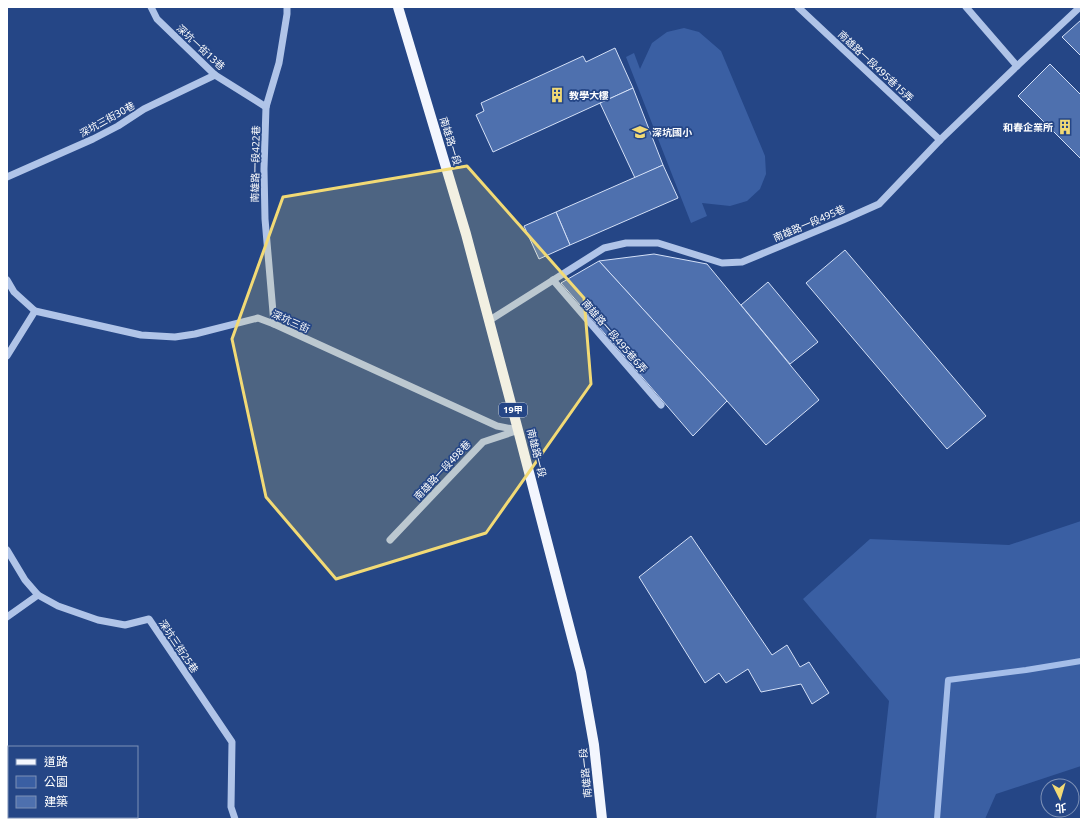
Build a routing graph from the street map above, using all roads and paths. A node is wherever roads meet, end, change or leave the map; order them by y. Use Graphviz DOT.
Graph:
graph roads {
  1 [pos="151,7"];
  2 [pos="287,7"];
  3 [pos="398,7"];
  4 [pos="798,7"];
  5 [pos="966,7"];
  6 [pos="1080,7"];
  7 [pos="1017,66"];
  8 [pos="215,75"];
  9 [pos="266,107"];
  10 [pos="940,140"];
  11 [pos="7,177"];
  12 [pos="7,280"];
  13 [pos="553,280"];
  14 [pos="35,311"];
  15 [pos="490,320"];
  16 [pos="274,324"];
  17 [pos="7,356"];
  18 [pos="661,405"];
  19 [pos="518,430"];
  20 [pos="390,540"];
  21 [pos="7,550"];
  22 [pos="38,595"];
  23 [pos="7,617"];
  24 [pos="235,819"];
  25 [pos="602,819"];
  1 -- 8 [label="street, 深坑一街13巷"];
  2 -- 9 [label="street, 南雄路一段422巷"];
  3 -- 15 [label="main road, 南雄路一段 / 19甲"];
  4 -- 10 [label="street, 南雄路一段495巷15弄"];
  5 -- 7 [label="street"];
  6 -- 7 [label="street, 南雄路一段495巷"];
  7 -- 10 [label="street, 南雄路一段495巷"];
  8 -- 9 [label="street, 深坑一街13巷"];
  8 -- 11 [label="street, 深坑三街30巷"];
  9 -- 16 [label="street, 南雄路一段422巷"];
  10 -- 13 [label="street, 南雄路一段495巷"];
  12 -- 14 [label="street, 深坑三街"];
  13 -- 15 [label="street, 南雄路一段495巷"];
  13 -- 18 [label="street, 南雄路一段495巷6弄"];
  14 -- 16 [label="street, 深坑三街"];
  14 -- 17 [label="street"];
  15 -- 19 [label="main road, 南雄路一段 / 19甲"];
  16 -- 19 [label="street, 深坑三街"];
  19 -- 20 [label="street, 南雄路一段498巷"];
  19 -- 25 [label="main road, 南雄路一段 / 19甲"];
  21 -- 22 [label="street, 深坑三街25巷"];
  22 -- 23 [label="street"];
  22 -- 24 [label="street, 深坑三街25巷"];
}
